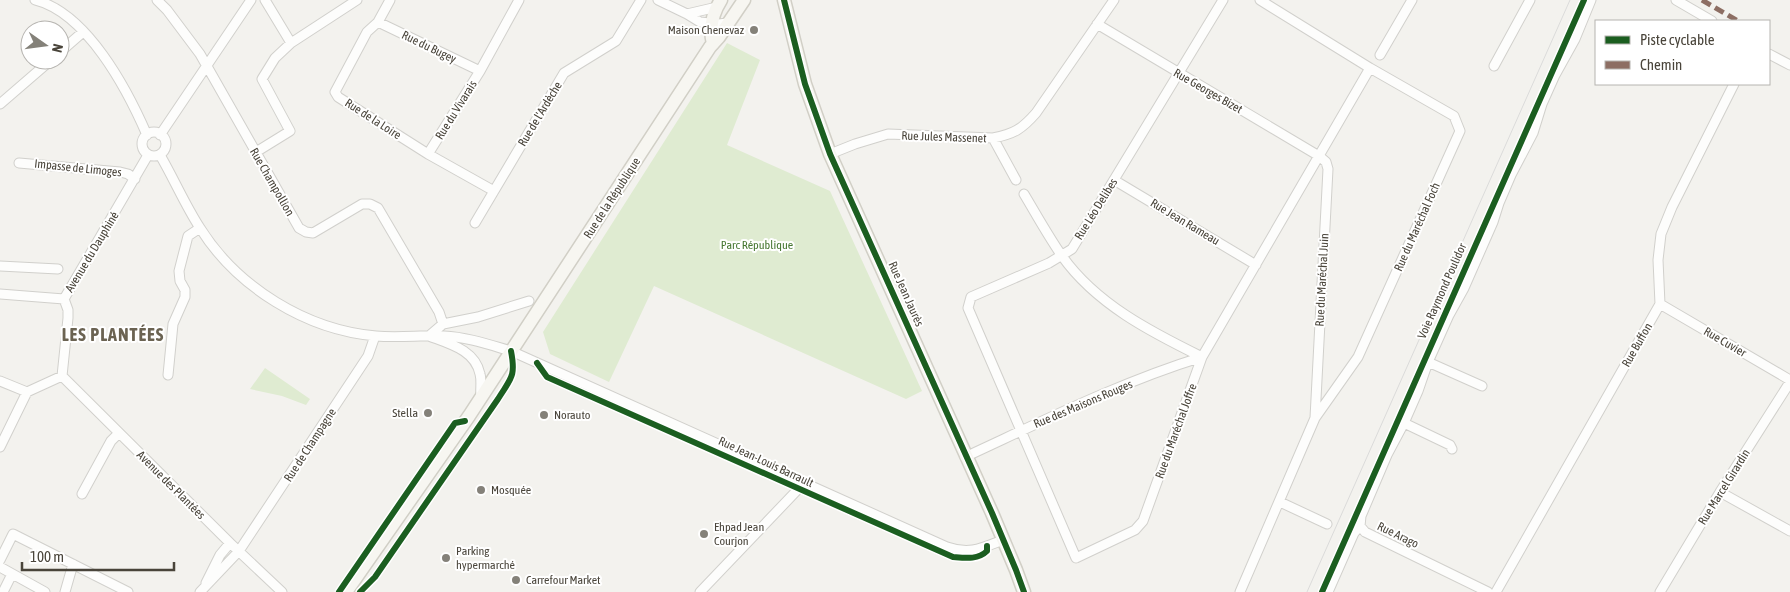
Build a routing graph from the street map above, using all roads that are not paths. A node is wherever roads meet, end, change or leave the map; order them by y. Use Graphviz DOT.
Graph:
graph roads {
  1 [pos="35,0"];
  2 [pos="157,0"];
  3 [pos="251,0"];
  4 [pos="265,0"];
  5 [pos="357,0"];
  6 [pos="390,0"];
  7 [pos="519,0"];
  8 [pos="641,0"];
  9 [pos="658,0"];
  10 [pos="744,0"];
  11 [pos="784,0"];
  12 [pos="1114,0"];
  13 [pos="1223,0"];
  14 [pos="1260,0"];
  15 [pos="1412,0"];
  16 [pos="1530,0"];
  17 [pos="1591,0"];
  18 [pos="1676,0"];
  19 [pos="719,3"];
  20 [pos="687,14"];
  21 [pos="1710,20"];
  22 [pos="378,22"];
  23 [pos="711,23"];
  24 [pos="727,23"];
  25 [pos="1098,24"];
  26 [pos="83,32"];
  27 [pos="70,43"];
  28 [pos="291,43"];
  29 [pos="713,44"];
  30 [pos="1380,55"];
  31 [pos="1770,55"];
  32 [pos="206,65"];
  33 [pos="1494,66"];
  34 [pos="1790,66"];
  35 [pos="1370,68"];
  36 [pos="39,70"];
  37 [pos="480,71"];
  38 [pos="1178,74"];
  39 [pos="1733,85"];
  40 [pos="0,104"];
  41 [pos="147,135"];
  42 [pos="160,135"];
  43 [pos="993,138"];
  44 [pos="256,152"];
  45 [pos="160,154"];
  46 [pos="428,154"];
  47 [pos="830,154"];
  48 [pos="148,155"];
  49 [pos="1320,156"];
  50 [pos="19,163"];
  51 [pos="135,179"];
  52 [pos="1016,180"];
  53 [pos="1114,180"];
  54 [pos="494,191"];
  55 [pos="1024,194"];
  56 [pos="475,223"];
  57 [pos="200,228"];
  58 [pos="1062,256"];
  59 [pos="1256,265"];
  60 [pos="0,266"];
  61 [pos="58,269"];
  62 [pos="0,294"];
  63 [pos="64,299"];
  64 [pos="529,301"];
  65 [pos="1660,304"];
  66 [pos="443,324"];
  67 [pos="375,336"];
  68 [pos="430,336"];
  69 [pos="511,351"];
  70 [pos="1202,357"];
  71 [pos="1428,362"];
  72 [pos="168,375"];
  73 [pos="62,376"];
  74 [pos="0,381"];
  75 [pos="1790,381"];
  76 [pos="1482,386"];
  77 [pos="28,392"];
  78 [pos="481,397"];
  79 [pos="1315,418"];
  80 [pos="1404,423"];
  81 [pos="1022,430"];
  82 [pos="119,432"];
  83 [pos="0,447"];
  84 [pos="1452,448"];
  85 [pos="965,457"];
  86 [pos="804,483"];
  87 [pos="1720,492"];
  88 [pos="82,494"];
  89 [pos="1280,502"];
  90 [pos="1327,524"];
  91 [pos="1360,526"];
  92 [pos="1790,531"];
  93 [pos="1003,540"];
  94 [pos="230,544"];
  95 [pos="239,552"];
  96 [pos="0,560"];
  97 [pos="73,564"];
  98 [pos="0,567"];
  99 [pos="12,574"];
  100 [pos="202,589"];
  101 [pos="3,592"];
  102 [pos="45,592"];
  103 [pos="65,592"];
  104 [pos="128,592"];
  105 [pos="282,592"];
  106 [pos="346,592"];
  107 [pos="357,592"];
  108 [pos="700,592"];
  109 [pos="1024,592"];
  110 [pos="1240,592"];
  111 [pos="1328,592"];
  112 [pos="1488,592"];
  113 [pos="1496,592"];
  114 [pos="1660,592"];
  1 -- 26 [label="street"];
  2 -- 32 [label="street, Rue Champollion"];
  3 -- 32 [label="street"];
  4 -- 28 [label="street"];
  5 -- 28 [label="street"];
  6 -- 22 [label="street, Rue de la Loire"];
  7 -- 37 [label="street, Rue du Vivarais"];
  8 -- 54 [label="street, Rue de l'Ardèche"];
  9 -- 20 [label="street"];
  10 -- 24 [label="main road, Rue de la République"];
  11 -- 47 [label="main road, Rue Jean Jaurès"];
  12 -- 25 [label="street, Rue Jules Massenet"];
  13 -- 38 [label="street, Rue Léo Delibes"];
  14 -- 35 [label="street"];
  15 -- 30 [label="street"];
  16 -- 33 [label="street"];
  17 -- 71 [label="street, Rue Arago"];
  18 -- 21 [label="street"];
  19 -- 20 [label="street"];
  19 -- 23 [label="main road"];
  20 -- 23 [label="street"];
  22 -- 37 [label="street, Rue du Bugey"];
  22 -- 46 [label="street, Rue de la Loire"];
  23 -- 24 [label="street"];
  23 -- 29 [label="main road"];
  24 -- 29 [label="main road, Rue de la République"];
  25 -- 38 [label="street, Rue Georges Bizet"];
  25 -- 43 [label="street, Rue Jules Massenet"];
  26 -- 27 [label="street"];
  26 -- 41 [label="street"];
  28 -- 44 [label="street"];
  29 -- 69 [label="main road, Rue de la République"];
  31 -- 34 [label="street"];
  32 -- 42 [label="street"];
  32 -- 44 [label="street, Rue Champollion"];
  35 -- 49 [label="street"];
  35 -- 79 [label="street, Rue du Maréchal Foch"];
  36 -- 40 [label="street"];
  37 -- 46 [label="street, Rue du Vivarais"];
  38 -- 49 [label="street, Rue Georges Bizet"];
  38 -- 53 [label="street, Rue Léo Delibes"];
  39 -- 65 [label="street"];
  41 -- 42 [label="street"];
  41 -- 48 [label="street"];
  42 -- 45 [label="street"];
  43 -- 47 [label="street, Rue Jules Massenet"];
  43 -- 52 [label="street"];
  44 -- 66 [label="street, Rue Champollion"];
  45 -- 48 [label="street"];
  45 -- 57 [label="street, Rue Jean-Louis Barrault"];
  46 -- 54 [label="street, Rue du Vivarais"];
  47 -- 85 [label="main road, Rue Jean Jaurès"];
  48 -- 51 [label="street, Avenue du Dauphiné"];
  49 -- 59 [label="street, Rue du Maréchal Joffre"];
  49 -- 79 [label="street, Rue du Maréchal Juin"];
  50 -- 51 [label="street, Impasse de Limoges"];
  51 -- 63 [label="street, Avenue du Dauphiné"];
  53 -- 58 [label="street, Rue Léo Delibes"];
  53 -- 59 [label="street, Rue Jean Rameau"];
  54 -- 56 [label="street, Rue de l'Ardèche"];
  55 -- 58 [label="street"];
  57 -- 67 [label="street, Rue Jean-Louis Barrault"];
  57 -- 72 [label="street"];
  58 -- 70 [label="street"];
  58 -- 81 [label="street, Rue Léo Delibes"];
  59 -- 70 [label="street, Rue du Maréchal Joffre"];
  60 -- 61 [label="street"];
  62 -- 63 [label="street"];
  63 -- 73 [label="street, Avenue du Dauphiné"];
  64 -- 66 [label="street"];
  65 -- 75 [label="street, Rue Cuvier"];
  65 -- 113 [label="street, Rue Buffon"];
  66 -- 68 [label="street"];
  67 -- 68 [label="street, Rue Jean-Louis Barrault"];
  67 -- 95 [label="street, Rue de Champagne"];
  68 -- 69 [label="street, Rue Jean-Louis Barrault"];
  68 -- 78 [label="street"];
  69 -- 78 [label="main road, Rue de la République"];
  69 -- 86 [label="street, Rue Jean-Louis Barrault"];
  69 -- 107 [label="main road, Rue de la République"];
  70 -- 81 [label="street, Rue des Maisons Rouges"];
  70 -- 81 [label="street, Rue du Maréchal Joffre"];
  71 -- 76 [label="street"];
  71 -- 80 [label="street, Rue Arago"];
  73 -- 77 [label="street"];
  73 -- 82 [label="street, Avenue des Plantées"];
  74 -- 77 [label="street"];
  75 -- 87 [label="street, Rue Marcel Girardin"];
  77 -- 83 [label="street"];
  78 -- 106 [label="main road, Rue de la République"];
  79 -- 89 [label="street, Rue du Maréchal Juin"];
  80 -- 84 [label="street"];
  80 -- 91 [label="street, Rue Arago"];
  81 -- 85 [label="street, Rue des Maisons Rouges"];
  82 -- 88 [label="street"];
  82 -- 94 [label="street, Avenue des Plantées"];
  85 -- 93 [label="main road, Rue Jean Jaurès"];
  86 -- 93 [label="street, Rue Jean-Louis Barrault"];
  86 -- 108 [label="street"];
  87 -- 92 [label="street"];
  87 -- 114 [label="street, Rue Marcel Girardin"];
  89 -- 90 [label="street"];
  89 -- 110 [label="street, Rue du Maréchal Juin"];
  91 -- 111 [label="street"];
  91 -- 112 [label="street, Rue Arago"];
  93 -- 109 [label="main road, Rue Jean Jaurès"];
  94 -- 95 [label="street, Avenue des Plantées"];
  94 -- 100 [label="street"];
  95 -- 100 [label="street, Rue de Champagne"];
  95 -- 105 [label="street, Avenue des Plantées"];
  96 -- 97 [label="street"];
  97 -- 103 [label="street"];
  97 -- 104 [label="street"];
  98 -- 99 [label="street"];
  99 -- 101 [label="street"];
  99 -- 102 [label="street"];
}
